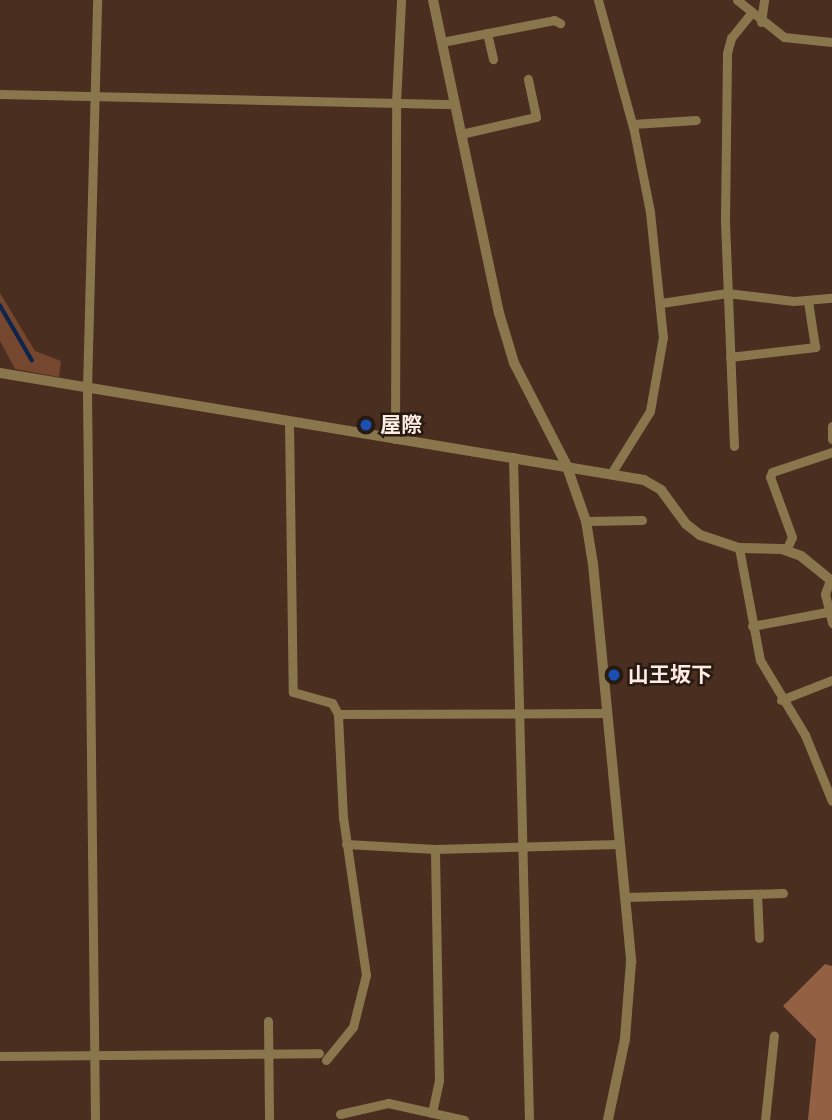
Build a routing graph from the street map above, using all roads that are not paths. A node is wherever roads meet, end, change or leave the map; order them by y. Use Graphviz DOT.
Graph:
graph roads {
  1 [pos="97,0"];
  2 [pos="401,0"];
  3 [pos="433,0"];
  4 [pos="598,0"];
  5 [pos="737,0"];
  6 [pos="764,0"];
  7 [pos="751,13"];
  8 [pos="761,22"];
  9 [pos="560,23"];
  10 [pos="487,33"];
  11 [pos="442,42"];
  12 [pos="832,43"];
  13 [pos="492,60"];
  14 [pos="528,79"];
  15 [pos="0,94"];
  16 [pos="95,96"];
  17 [pos="396,103"];
  18 [pos="455,104"];
  19 [pos="696,120"];
  20 [pos="633,124"];
  21 [pos="461,134"];
  22 [pos="727,293"];
  23 [pos="832,298"];
  24 [pos="808,301"];
  25 [pos="661,303"];
  26 [pos="730,357"];
  27 [pos="0,373"];
  28 [pos="87,388"];
  29 [pos="289,422"];
  30 [pos="832,426"];
  31 [pos="395,439"];
  32 [pos="832,439"];
  33 [pos="734,446"];
  34 [pos="832,452"];
  35 [pos="513,457"];
  36 [pos="566,464"];
  37 [pos="612,472"];
  38 [pos="642,520"];
  39 [pos="586,521"];
  40 [pos="739,548"];
  41 [pos="786,550"];
  42 [pos="831,581"];
  43 [pos="827,612"];
  44 [pos="832,623"];
  45 [pos="752,626"];
  46 [pos="832,680"];
  47 [pos="781,699"];
  48 [pos="521,713"];
  49 [pos="606,713"];
  50 [pos="338,714"];
  51 [pos="832,801"];
  52 [pos="346,844"];
  53 [pos="618,844"];
  54 [pos="524,847"];
  55 [pos="435,849"];
  56 [pos="783,892"];
  57 [pos="757,894"];
  58 [pos="624,897"];
  59 [pos="762,932"];
  60 [pos="268,1021"];
  61 [pos="774,1035"];
  62 [pos="268,1054"];
  63 [pos="0,1056"];
  64 [pos="94,1056"];
  65 [pos="340,1114"];
  66 [pos="435,1116"];
  67 [pos="95,1120"];
  68 [pos="269,1120"];
  69 [pos="464,1120"];
  70 [pos="529,1120"];
  71 [pos="608,1120"];
  72 [pos="765,1120"];
  1 -- 16 [label="street"];
  2 -- 17 [label="street"];
  3 -- 11 [label="street"];
  4 -- 20 [label="street"];
  5 -- 7 [label="street"];
  6 -- 8 [label="street"];
  7 -- 8 [label="street"];
  7 -- 22 [label="street"];
  8 -- 12 [label="street"];
  9 -- 10 [label="street"];
  10 -- 11 [label="street"];
  10 -- 13 [label="street"];
  11 -- 18 [label="street"];
  14 -- 21 [label="street"];
  15 -- 16 [label="street"];
  16 -- 17 [label="street"];
  16 -- 28 [label="street"];
  17 -- 18 [label="street"];
  17 -- 31 [label="street"];
  18 -- 21 [label="street"];
  19 -- 20 [label="street"];
  20 -- 25 [label="street"];
  21 -- 36 [label="street"];
  22 -- 24 [label="street"];
  22 -- 25 [label="street"];
  22 -- 26 [label="street"];
  23 -- 24 [label="street"];
  24 -- 26 [label="street"];
  25 -- 37 [label="street"];
  26 -- 33 [label="street"];
  27 -- 28 [label="street"];
  28 -- 29 [label="street"];
  28 -- 64 [label="street"];
  29 -- 31 [label="street"];
  29 -- 50 [label="street"];
  30 -- 32 [label="street"];
  31 -- 35 [label="street"];
  34 -- 41 [label="street"];
  35 -- 36 [label="street"];
  35 -- 48 [label="street"];
  36 -- 37 [label="street"];
  36 -- 39 [label="street"];
  37 -- 40 [label="street"];
  38 -- 39 [label="street"];
  39 -- 49 [label="street"];
  40 -- 41 [label="street"];
  40 -- 45 [label="street"];
  41 -- 42 [label="street"];
  42 -- 43 [label="street"];
  43 -- 44 [label="street"];
  43 -- 45 [label="street"];
  45 -- 47 [label="street"];
  46 -- 47 [label="street"];
  47 -- 51 [label="street"];
  48 -- 49 [label="street"];
  48 -- 50 [label="street"];
  48 -- 54 [label="street"];
  49 -- 53 [label="street"];
  50 -- 52 [label="street"];
  52 -- 55 [label="street"];
  52 -- 62 [label="street"];
  53 -- 54 [label="street"];
  53 -- 58 [label="street"];
  54 -- 55 [label="street"];
  54 -- 70 [label="street"];
  55 -- 66 [label="street"];
  56 -- 57 [label="street"];
  57 -- 58 [label="street"];
  57 -- 59 [label="street"];
  58 -- 71 [label="street"];
  60 -- 62 [label="street"];
  61 -- 72 [label="street"];
  62 -- 64 [label="street"];
  62 -- 68 [label="street"];
  63 -- 64 [label="street"];
  64 -- 67 [label="street"];
  65 -- 66 [label="street"];
  66 -- 69 [label="street"];
}
